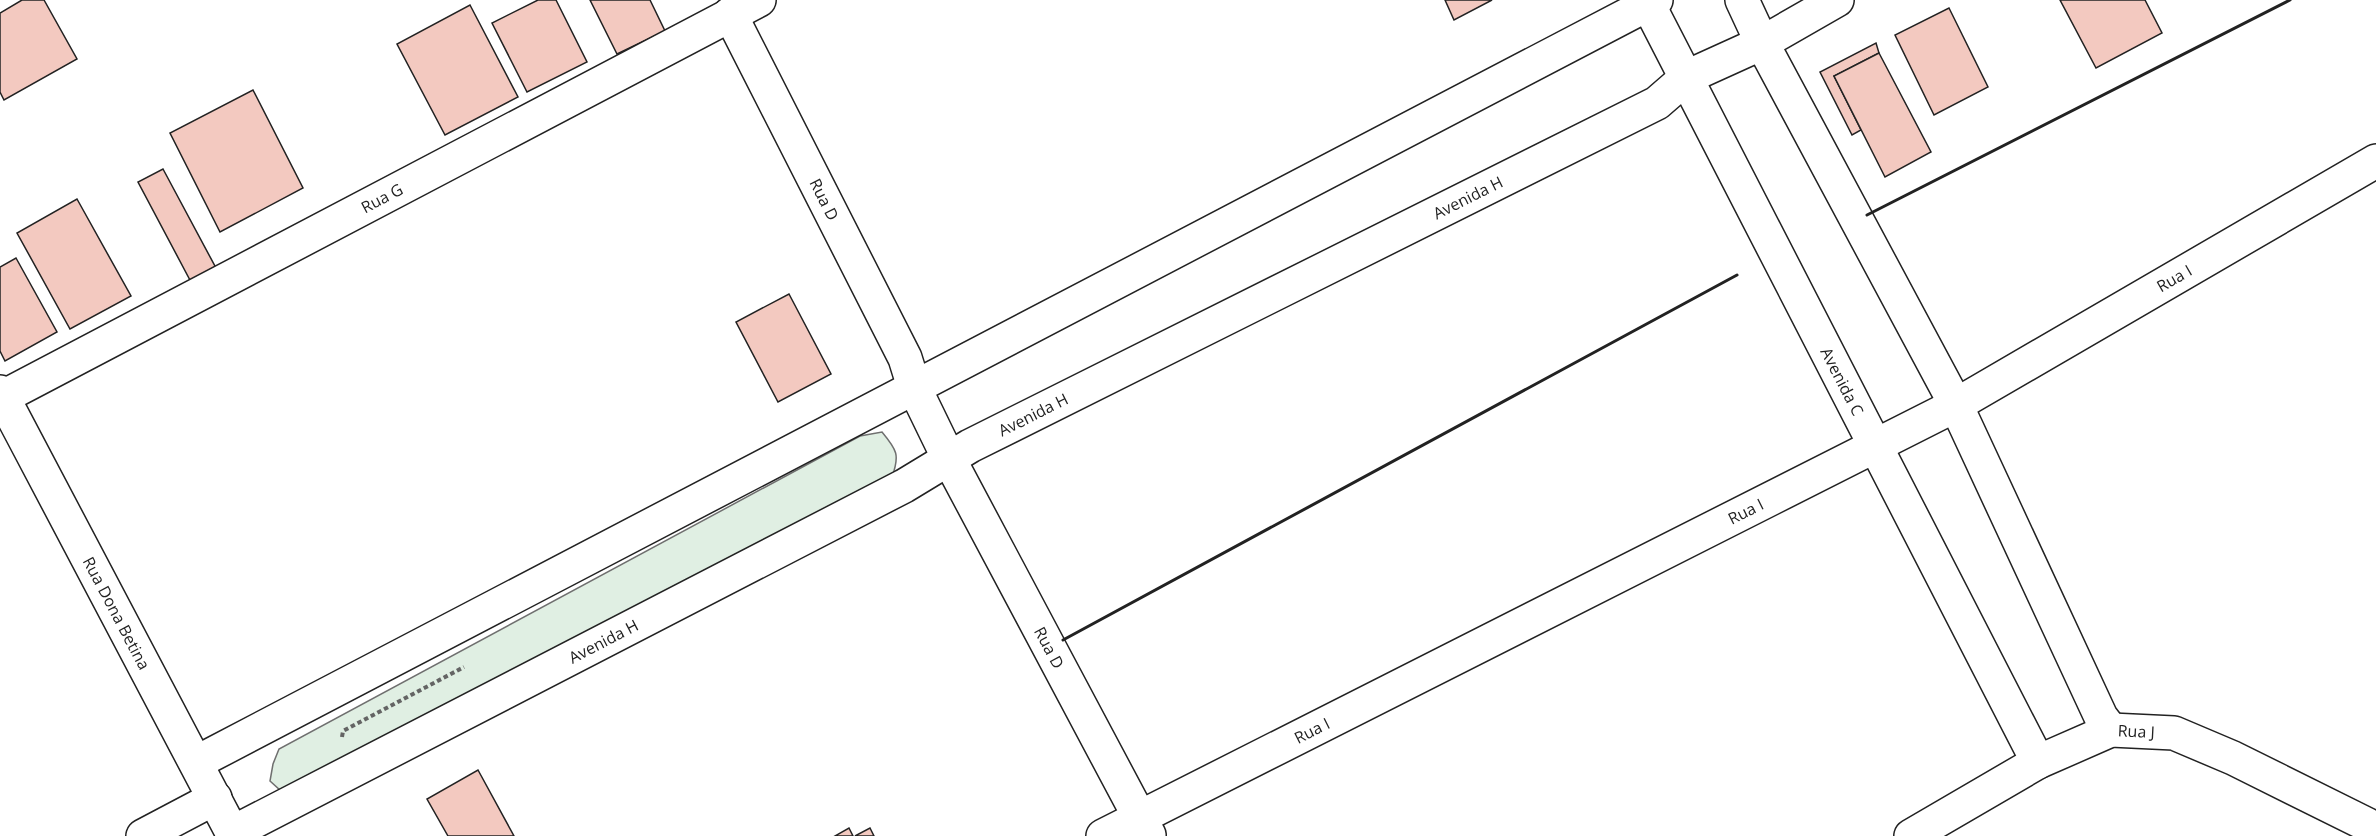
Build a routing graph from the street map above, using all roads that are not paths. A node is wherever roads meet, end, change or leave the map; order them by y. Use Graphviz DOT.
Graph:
graph roads {
  1 [pos="1742,0"];
  2 [pos="1838,0"];
  3 [pos="1650,2"];
  4 [pos="745,7"];
  5 [pos="1762,42"];
  6 [pos="1687,77"];
  7 [pos="2376,161"];
  8 [pos="914,387"];
  9 [pos="1,395"];
  10 [pos="1956,405"];
  11 [pos="1875,445"];
  12 [pos="949,459"];
  13 [pos="2111,730"];
  14 [pos="2038,762"];
  15 [pos="198,765"];
  16 [pos="215,798"];
  17 [pos="2366,824"];
  18 [pos="1144,827"];
  19 [pos="233,835"];
  20 [pos="143,836"];
  21 [pos="1103,836"];
  22 [pos="1911,836"];
  1 -- 5 [label="street"];
  2 -- 5 [label="street, Avenida H"];
  3 -- 6 [label="street, Avenida C"];
  3 -- 8 [label="street"];
  4 -- 8 [label="street, Rua D"];
  4 -- 9 [label="street, Rua G"];
  5 -- 6 [label="street, Avenida H"];
  5 -- 10 [label="street"];
  6 -- 11 [label="street, Avenida C"];
  6 -- 12 [label="street, Avenida H"];
  7 -- 10 [label="street, Rua I"];
  8 -- 12 [label="street, Rua D"];
  8 -- 15 [label="street"];
  9 -- 15 [label="street, Rua Dona Betina"];
  10 -- 11 [label="street, Rua I"];
  10 -- 13 [label="street"];
  11 -- 14 [label="street, Avenida C"];
  11 -- 18 [label="street, Rua I"];
  12 -- 18 [label="street, Rua D"];
  12 -- 19 [label="street, Avenida H"];
  13 -- 14 [label="street, Rua J"];
  13 -- 17 [label="street, Rua J"];
  14 -- 22 [label="street, Rua J"];
  15 -- 16 [label="street, Rua Dona Betina"];
  16 -- 19 [label="street, Rua Dona Betina"];
  16 -- 20 [label="street"];
  18 -- 21 [label="street, Rua I"];
}
